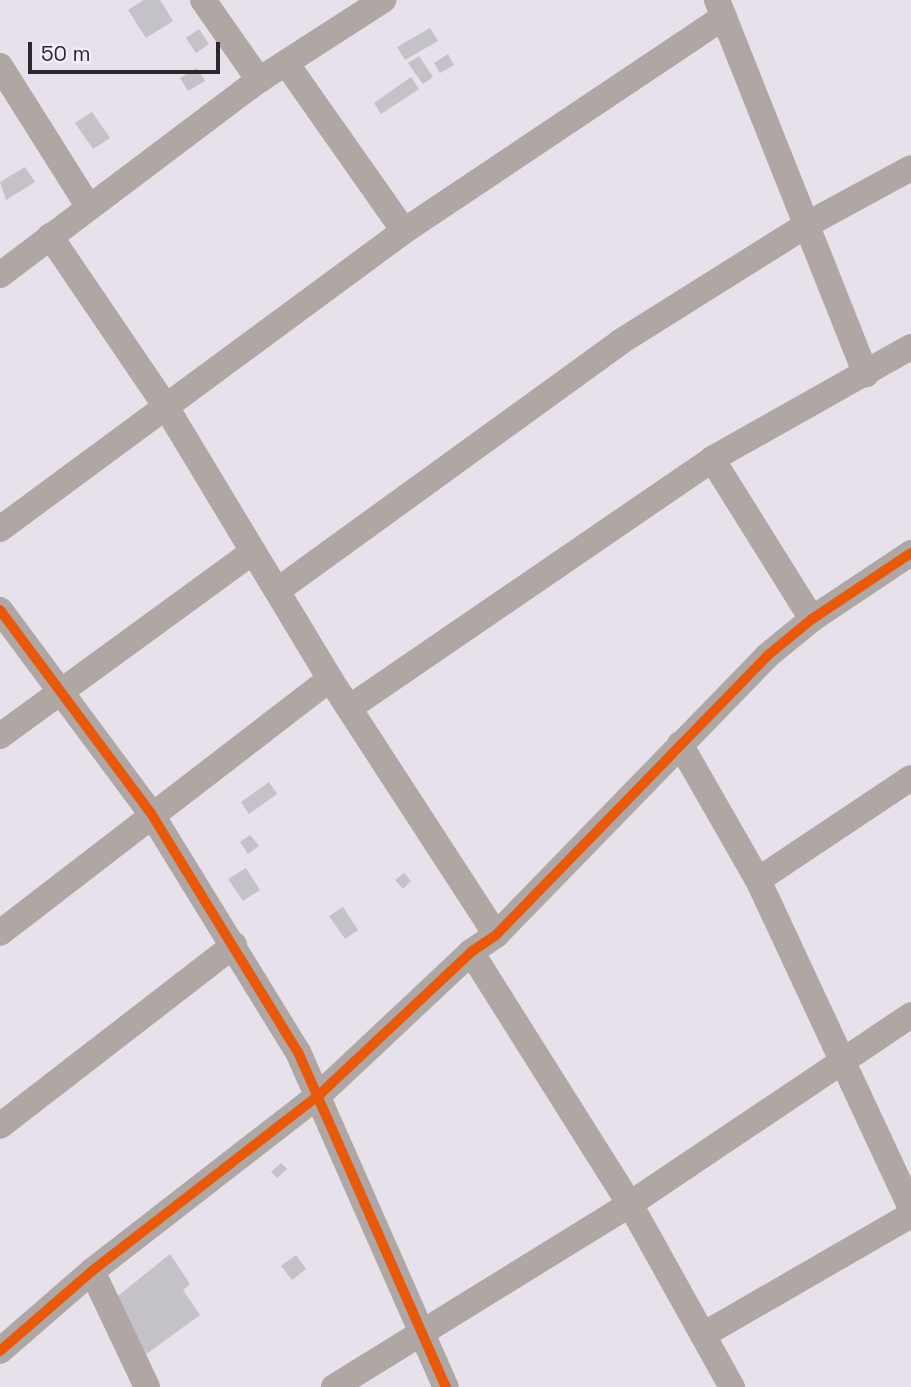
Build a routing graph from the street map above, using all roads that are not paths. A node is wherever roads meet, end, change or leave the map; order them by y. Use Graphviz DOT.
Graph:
graph roads {
  1 [pos="203,0"];
  2 [pos="383,0"];
  3 [pos="721,8"];
  4 [pos="286,63"];
  5 [pos="0,66"];
  6 [pos="259,80"];
  7 [pos="911,168"];
  8 [pos="88,206"];
  9 [pos="808,224"];
  10 [pos="404,231"];
  11 [pos="50,236"];
  12 [pos="0,275"];
  13 [pos="911,348"];
  14 [pos="866,374"];
  15 [pos="166,407"];
  16 [pos="712,459"];
  17 [pos="0,529"];
  18 [pos="252,552"];
  19 [pos="911,552"];
  20 [pos="278,590"];
  21 [pos="0,610"];
  22 [pos="811,619"];
  23 [pos="330,679"];
  24 [pos="60,693"];
  25 [pos="349,708"];
  26 [pos="0,736"];
  27 [pos="680,744"];
  28 [pos="911,778"];
  29 [pos="152,815"];
  30 [pos="758,880"];
  31 [pos="0,933"];
  32 [pos="496,935"];
  33 [pos="234,945"];
  34 [pos="471,952"];
  35 [pos="911,1015"];
  36 [pos="842,1063"];
  37 [pos="320,1094"];
  38 [pos="0,1126"];
  39 [pos="630,1205"];
  40 [pos="911,1208"];
  41 [pos="911,1215"];
  42 [pos="92,1271"];
  43 [pos="424,1333"];
  44 [pos="703,1335"];
  45 [pos="1,1348"];
  46 [pos="146,1387"];
  47 [pos="334,1387"];
  48 [pos="446,1387"];
  49 [pos="732,1387"];
  1 -- 6 [label="street"];
  2 -- 4 [label="street"];
  3 -- 9 [label="street"];
  3 -- 10 [label="street"];
  4 -- 6 [label="street"];
  4 -- 10 [label="street"];
  5 -- 8 [label="street"];
  6 -- 8 [label="street"];
  7 -- 9 [label="street"];
  8 -- 11 [label="street"];
  9 -- 14 [label="street"];
  9 -- 20 [label="street"];
  10 -- 15 [label="street"];
  11 -- 12 [label="street"];
  11 -- 15 [label="street"];
  13 -- 14 [label="street"];
  14 -- 16 [label="street"];
  15 -- 17 [label="street"];
  15 -- 18 [label="street"];
  16 -- 22 [label="street"];
  16 -- 25 [label="street"];
  18 -- 20 [label="street"];
  18 -- 24 [label="street"];
  19 -- 22 [label="street"];
  20 -- 23 [label="street"];
  21 -- 24 [label="street"];
  22 -- 27 [label="street"];
  23 -- 25 [label="street"];
  23 -- 29 [label="street"];
  24 -- 26 [label="street"];
  24 -- 29 [label="street"];
  25 -- 32 [label="street"];
  27 -- 30 [label="street"];
  27 -- 32 [label="street"];
  28 -- 30 [label="street"];
  29 -- 31 [label="street"];
  29 -- 33 [label="street"];
  30 -- 36 [label="street"];
  32 -- 34 [label="street"];
  33 -- 37 [label="street"];
  33 -- 38 [label="street"];
  34 -- 37 [label="street"];
  34 -- 39 [label="street"];
  35 -- 36 [label="street"];
  36 -- 39 [label="street"];
  36 -- 40 [label="street"];
  37 -- 42 [label="street"];
  37 -- 43 [label="street"];
  39 -- 43 [label="street"];
  39 -- 44 [label="street"];
  41 -- 44 [label="street"];
  42 -- 45 [label="street"];
  42 -- 46 [label="street"];
  43 -- 47 [label="street"];
  43 -- 48 [label="street"];
  44 -- 49 [label="street"];
}
